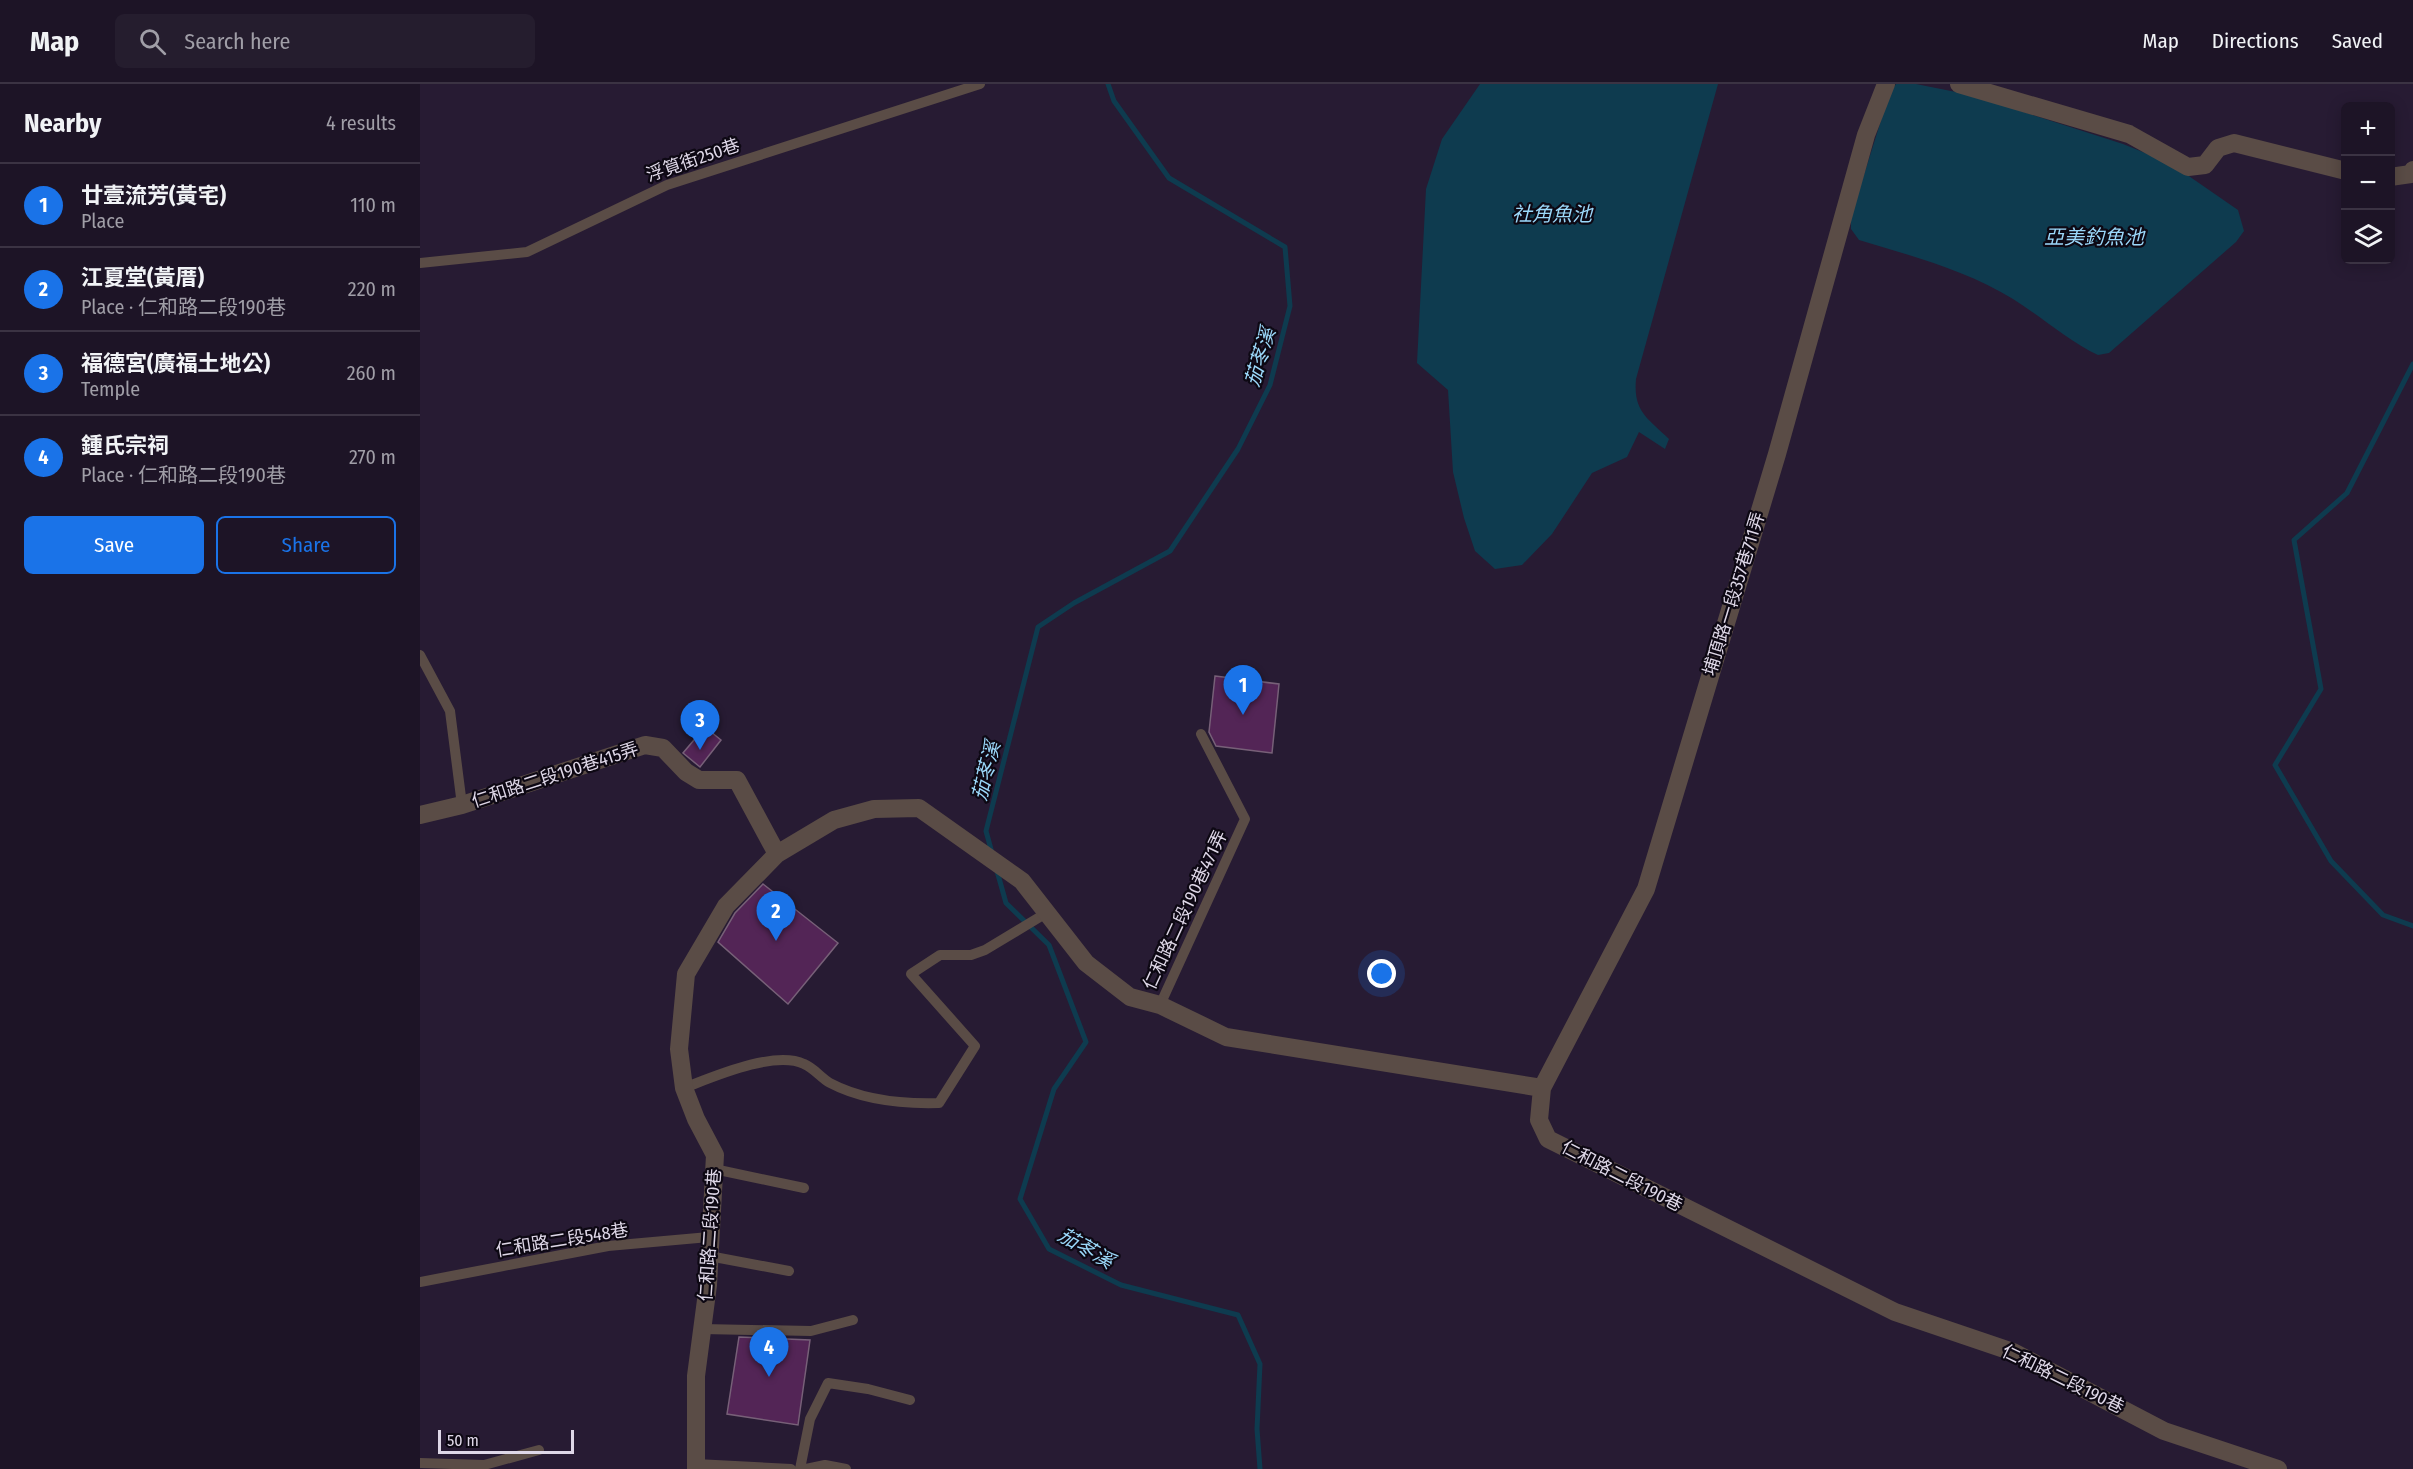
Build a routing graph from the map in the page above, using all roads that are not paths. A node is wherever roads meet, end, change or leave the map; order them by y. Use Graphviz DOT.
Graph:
graph roads {
  1 [pos="980,84"];
  2 [pos="1886,84"];
  3 [pos="1959,84"];
  4 [pos="2341,170"];
  5 [pos="2413,170"];
  6 [pos="2395,176"];
  7 [pos="420,263"];
  8 [pos="420,655"];
  9 [pos="1201,734"];
  10 [pos="462,805"];
  11 [pos="420,815"];
  12 [pos="777,854"];
  13 [pos="1047,912"];
  14 [pos="1160,1005"];
  15 [pos="684,1088"];
  16 [pos="1542,1089"];
  17 [pos="714,1169"];
  18 [pos="804,1188"];
  19 [pos="709,1238"];
  20 [pos="709,1256"];
  21 [pos="789,1270"];
  22 [pos="420,1282"];
  23 [pos="853,1320"];
  24 [pos="702,1329"];
  25 [pos="910,1400"];
  26 [pos="539,1450"];
  27 [pos="420,1463"];
  28 [pos="696,1466"];
  29 [pos="791,1469"];
  30 [pos="800,1469"];
  31 [pos="806,1469"];
  32 [pos="846,1469"];
  33 [pos="2278,1469"];
  1 -- 7 [label="lane, 浮筧街250巷"];
  2 -- 16 [label="street, 埔頂路一段357巷711弄"];
  3 -- 4 [label="street"];
  5 -- 6 [label="street"];
  8 -- 10 [label="lane"];
  9 -- 14 [label="lane, 仁和路二段190巷471弄"];
  10 -- 11 [label="street, 仁和路二段190巷415弄"];
  10 -- 12 [label="street, 仁和路二段190巷415弄"];
  12 -- 13 [label="street, 仁和路二段190巷"];
  12 -- 15 [label="street, 仁和路二段190巷"];
  13 -- 14 [label="street"];
  13 -- 15 [label="lane"];
  14 -- 16 [label="street"];
  15 -- 17 [label="street, 仁和路二段190巷"];
  16 -- 33 [label="street, 仁和路二段190巷"];
  17 -- 18 [label="lane"];
  17 -- 19 [label="street, 仁和路二段190巷"];
  19 -- 20 [label="street, 仁和路二段190巷"];
  19 -- 22 [label="lane, 仁和路二段548巷"];
  20 -- 21 [label="lane"];
  20 -- 24 [label="street, 仁和路二段190巷"];
  23 -- 24 [label="lane"];
  24 -- 28 [label="street, 仁和路二段190巷"];
  25 -- 30 [label="lane"];
  26 -- 27 [label="lane"];
  28 -- 29 [label="lane"];
  31 -- 32 [label="lane"];
}
